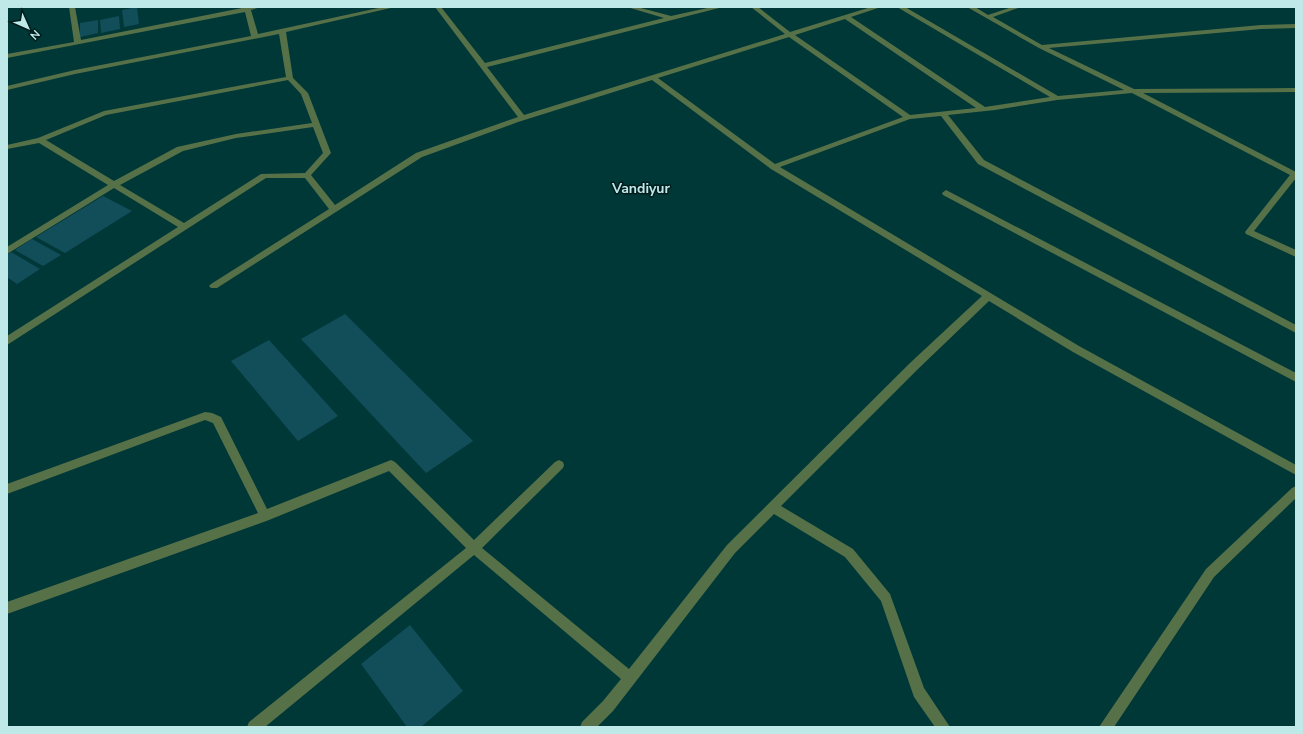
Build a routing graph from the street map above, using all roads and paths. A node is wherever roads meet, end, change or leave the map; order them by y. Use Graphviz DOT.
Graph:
graph roads {
  1 [pos="72,7"];
  2 [pos="258,7"];
  3 [pos="392,7"];
  4 [pos="438,7"];
  5 [pos="630,7"];
  6 [pos="720,7"];
  7 [pos="754,7"];
  8 [pos="878,7"];
  9 [pos="900,7"];
  10 [pos="970,7"];
  11 [pos="1018,7"];
  12 [pos="247,9"];
  13 [pos="846,17"];
  14 [pos="988,17"];
  15 [pos="671,18"];
  16 [pos="1296,26"];
  17 [pos="282,31"];
  18 [pos="790,35"];
  19 [pos="255,37"];
  20 [pos="78,43"];
  21 [pos="1041,47"];
  22 [pos="7,56"];
  23 [pos="483,66"];
  24 [pos="653,77"];
  25 [pos="290,78"];
  26 [pos="7,88"];
  27 [pos="1296,90"];
  28 [pos="1133,91"];
  29 [pos="1056,98"];
  30 [pos="983,109"];
  31 [pos="943,113"];
  32 [pos="909,117"];
  33 [pos="523,118"];
  34 [pos="315,125"];
  35 [pos="40,140"];
  36 [pos="7,147"];
  37 [pos="774,167"];
  38 [pos="1296,174"];
  39 [pos="307,175"];
  40 [pos="113,185"];
  41 [pos="946,193"];
  42 [pos="334,209"];
  43 [pos="184,227"];
  44 [pos="7,251"];
  45 [pos="1296,254"];
  46 [pos="214,286"];
  47 [pos="988,296"];
  48 [pos="1296,329"];
  49 [pos="7,341"];
  50 [pos="1296,378"];
  51 [pos="559,465"];
  52 [pos="1296,470"];
  53 [pos="7,489"];
  54 [pos="1296,491"];
  55 [pos="773,507"];
  56 [pos="265,516"];
  57 [pos="474,548"];
  58 [pos="7,608"];
  59 [pos="630,678"];
  60 [pos="254,727"];
  61 [pos="588,727"];
  62 [pos="943,727"];
  63 [pos="1106,727"];
  1 -- 20 [label="street"];
  2 -- 12 [label="street"];
  3 -- 17 [label="street"];
  4 -- 23 [label="street"];
  5 -- 15 [label="street"];
  6 -- 15 [label="street"];
  7 -- 18 [label="street"];
  8 -- 13 [label="street"];
  9 -- 29 [label="street"];
  10 -- 14 [label="street"];
  11 -- 14 [label="street"];
  12 -- 19 [label="street"];
  12 -- 20 [label="street"];
  13 -- 18 [label="street"];
  13 -- 30 [label="street"];
  14 -- 21 [label="street"];
  15 -- 23 [label="street"];
  16 -- 21 [label="street"];
  17 -- 19 [label="street"];
  17 -- 25 [label="street"];
  18 -- 24 [label="street"];
  18 -- 32 [label="street"];
  19 -- 26 [label="street"];
  20 -- 22 [label="street"];
  21 -- 28 [label="street"];
  23 -- 33 [label="street"];
  24 -- 33 [label="street"];
  24 -- 37 [label="street"];
  25 -- 34 [label="street"];
  25 -- 35 [label="street"];
  27 -- 28 [label="street"];
  28 -- 29 [label="street"];
  28 -- 38 [label="street"];
  29 -- 30 [label="street"];
  30 -- 31 [label="street"];
  31 -- 32 [label="street"];
  31 -- 48 [label="street"];
  32 -- 37 [label="street"];
  33 -- 42 [label="street"];
  34 -- 39 [label="street"];
  34 -- 40 [label="street"];
  35 -- 36 [label="street"];
  35 -- 40 [label="street"];
  37 -- 47 [label="street"];
  38 -- 45 [label="street"];
  39 -- 42 [label="street"];
  39 -- 43 [label="street"];
  40 -- 43 [label="street"];
  40 -- 44 [label="street"];
  41 -- 50 [label="street"];
  42 -- 46 [label="street"];
  43 -- 49 [label="street"];
  47 -- 52 [label="street"];
  47 -- 55 [label="street"];
  51 -- 57 [label="street"];
  53 -- 56 [label="street"];
  54 -- 63 [label="street"];
  55 -- 59 [label="street"];
  55 -- 62 [label="street"];
  56 -- 57 [label="street"];
  56 -- 58 [label="street"];
  57 -- 59 [label="street"];
  57 -- 60 [label="street"];
  59 -- 61 [label="street"];
}
